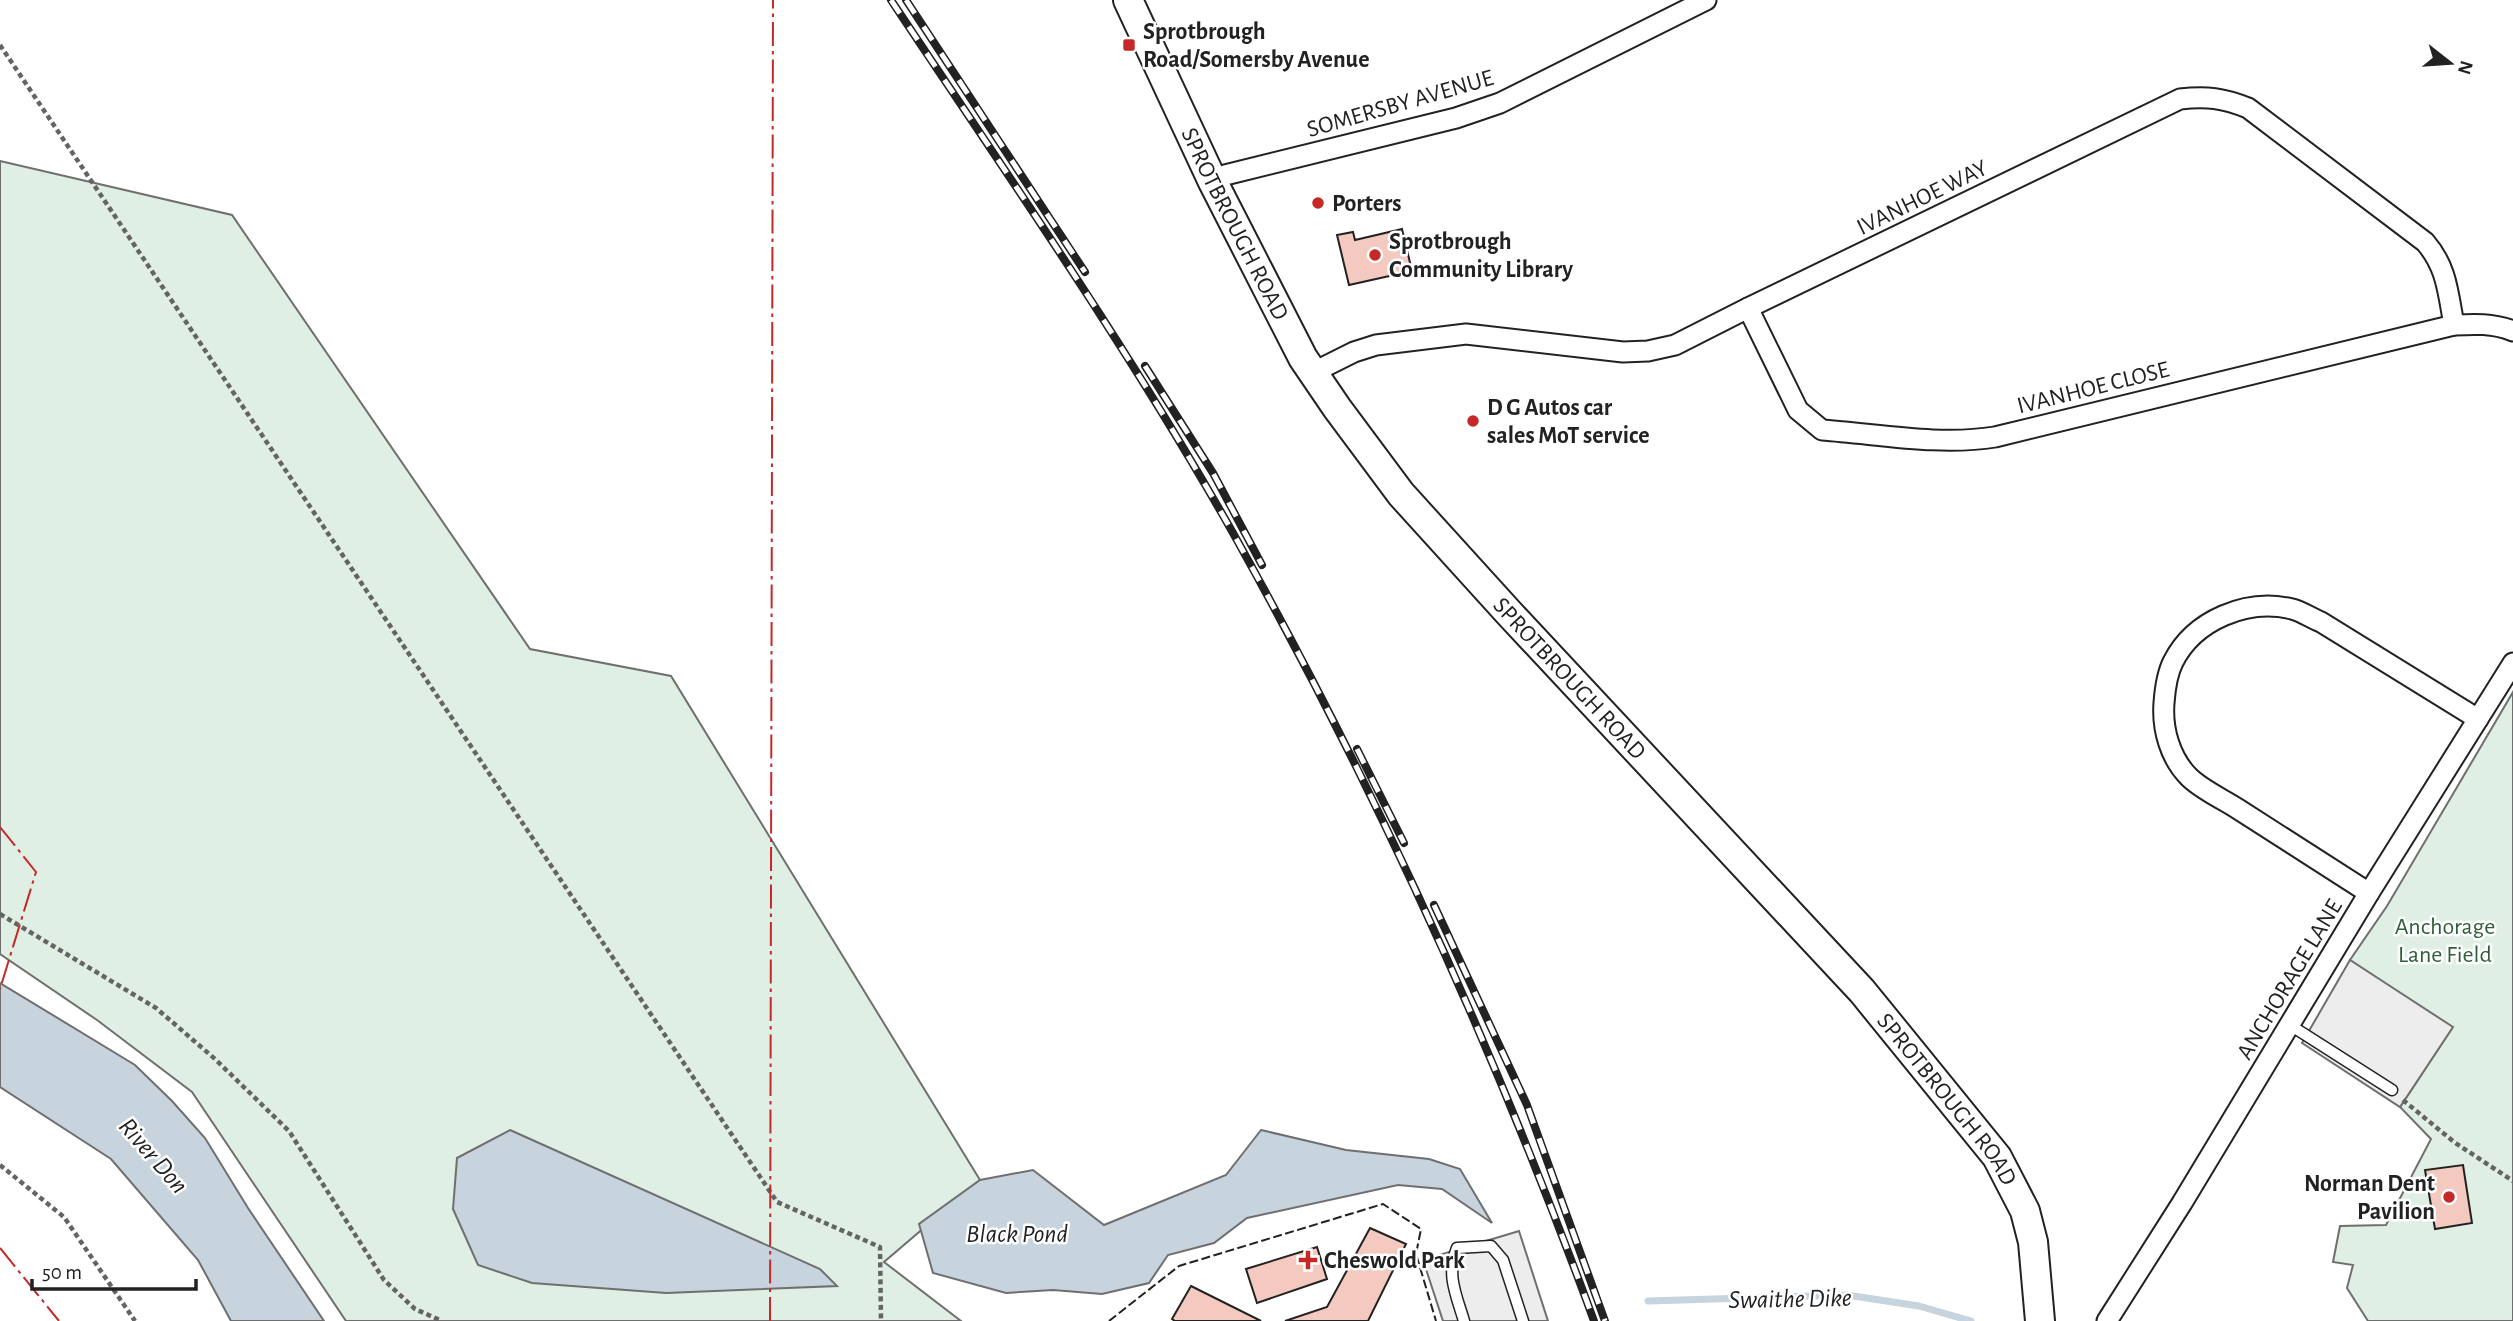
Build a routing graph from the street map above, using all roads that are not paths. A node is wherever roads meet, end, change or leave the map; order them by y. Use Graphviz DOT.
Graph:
graph roads {
  1 [pos="1128,0"];
  2 [pos="1701,1"];
  3 [pos="1213,182"];
  4 [pos="1748,308"];
  5 [pos="2454,325"];
  6 [pos="2513,331"];
  7 [pos="1314,374"];
  8 [pos="2513,663"];
  9 [pos="2478,719"];
  10 [pos="2369,893"];
  11 [pos="2290,1025"];
  12 [pos="2392,1090"];
  13 [pos="1464,1321"];
  14 [pos="1523,1321"];
  15 [pos="2040,1321"];
  16 [pos="2107,1321"];
  1 -- 3 [label="street, SPROTBROUGH ROAD"];
  2 -- 3 [label="street, SOMERSBY AVENUE"];
  3 -- 7 [label="street, SPROTBROUGH ROAD"];
  4 -- 5 [label="street, IVANHOE CLOSE"];
  4 -- 5 [label="street, IVANHOE WAY"];
  4 -- 7 [label="street, IVANHOE WAY"];
  5 -- 6 [label="street, IVANHOE CLOSE"];
  7 -- 15 [label="street, SPROTBROUGH ROAD"];
  8 -- 9 [label="street, ANCHORAGE LANE"];
  9 -- 10 [label="street, ANCHORAGE LANE"];
  9 -- 10 [label="street"];
  10 -- 11 [label="street, ANCHORAGE LANE"];
  11 -- 12 [label="lane"];
  11 -- 16 [label="street, ANCHORAGE LANE"];
  13 -- 14 [label="lane"];
}
